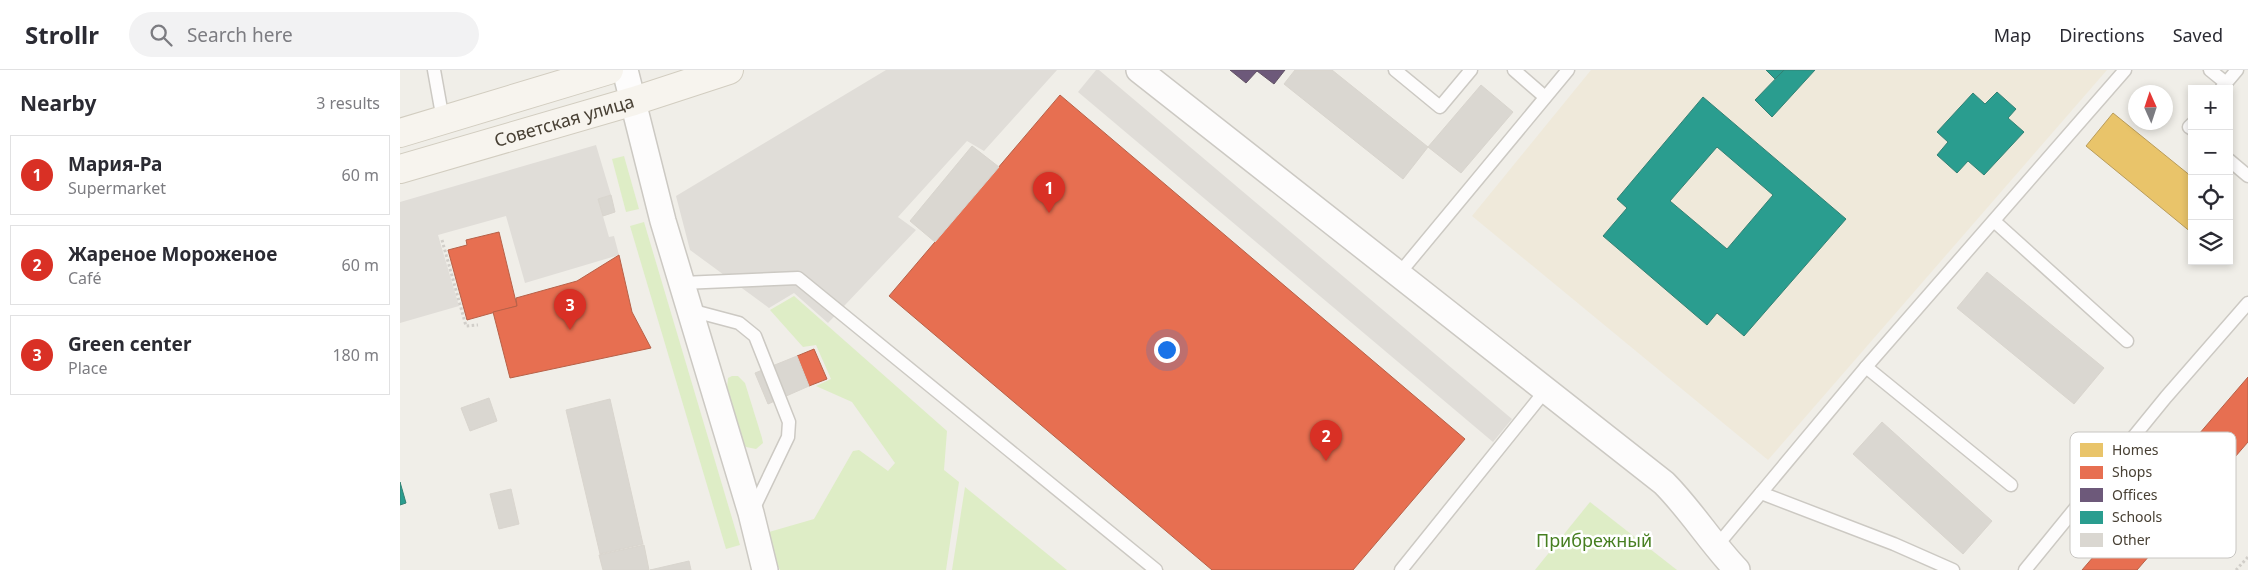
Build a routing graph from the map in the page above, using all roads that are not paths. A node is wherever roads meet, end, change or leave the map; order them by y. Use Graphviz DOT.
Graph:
graph roads {
  1 [pos="434,70"];
  2 [pos="608,70"];
  3 [pos="625,70"];
  4 [pos="729,70"];
  5 [pos="1139,70"];
  6 [pos="1395,70"];
  7 [pos="1471,70"];
  8 [pos="1514,70"];
  9 [pos="1568,70"];
  10 [pos="2125,70"];
  11 [pos="2210,70"];
  12 [pos="2237,70"];
  13 [pos="576,74"];
  14 [pos="2223,85"];
  15 [pos="2225,85"];
  16 [pos="1546,97"];
  17 [pos="634,101"];
  18 [pos="444,120"];
  19 [pos="400,132"];
  20 [pos="454,154"];
  21 [pos="2233,163"];
  22 [pos="400,170"];
  23 [pos="2248,176"];
  24 [pos="1994,221"];
  25 [pos="1398,275"];
  26 [pos="682,283"];
  27 [pos="2248,303"];
  28 [pos="690,310"];
  29 [pos="2127,341"];
  30 [pos="1866,367"];
  31 [pos="1545,391"];
  32 [pos="2137,432"];
  33 [pos="2011,484"];
  34 [pos="1762,493"];
  35 [pos="751,513"];
  36 [pos="2070,515"];
  37 [pos="1715,548"];
  38 [pos="765,570"];
  39 [pos="1156,570"];
  40 [pos="1401,570"];
  41 [pos="1737,570"];
  42 [pos="1953,570"];
  43 [pos="2025,570"];
  1 -- 18 [label="lane"];
  2 -- 13 [label="main road, Советская улица"];
  3 -- 17 [label="street"];
  4 -- 17 [label="main road, Советская улица"];
  5 -- 25 [label="street"];
  6 -- 7 [label="lane"];
  8 -- 16 [label="lane"];
  9 -- 16 [label="lane"];
  10 -- 24 [label="lane"];
  11 -- 14 [label="lane"];
  12 -- 15 [label="lane"];
  13 -- 18 [label="main road, Советская улица"];
  16 -- 25 [label="lane"];
  17 -- 20 [label="main road, Советская улица"];
  17 -- 26 [label="street"];
  18 -- 19 [label="main road, Советская улица"];
  18 -- 20 [label="main road"];
  20 -- 22 [label="main road, Советская улица"];
  21 -- 23 [label="lane"];
  24 -- 29 [label="lane"];
  24 -- 30 [label="lane"];
  25 -- 31 [label="street"];
  26 -- 28 [label="street"];
  26 -- 39 [label="lane"];
  27 -- 32 [label="lane"];
  28 -- 35 [label="street"];
  28 -- 35 [label="lane"];
  30 -- 33 [label="lane"];
  30 -- 34 [label="lane"];
  31 -- 37 [label="street"];
  31 -- 40 [label="lane"];
  34 -- 37 [label="lane"];
  34 -- 42 [label="lane"];
  35 -- 38 [label="street"];
  36 -- 43 [label="lane"];
  37 -- 41 [label="street"];
}
